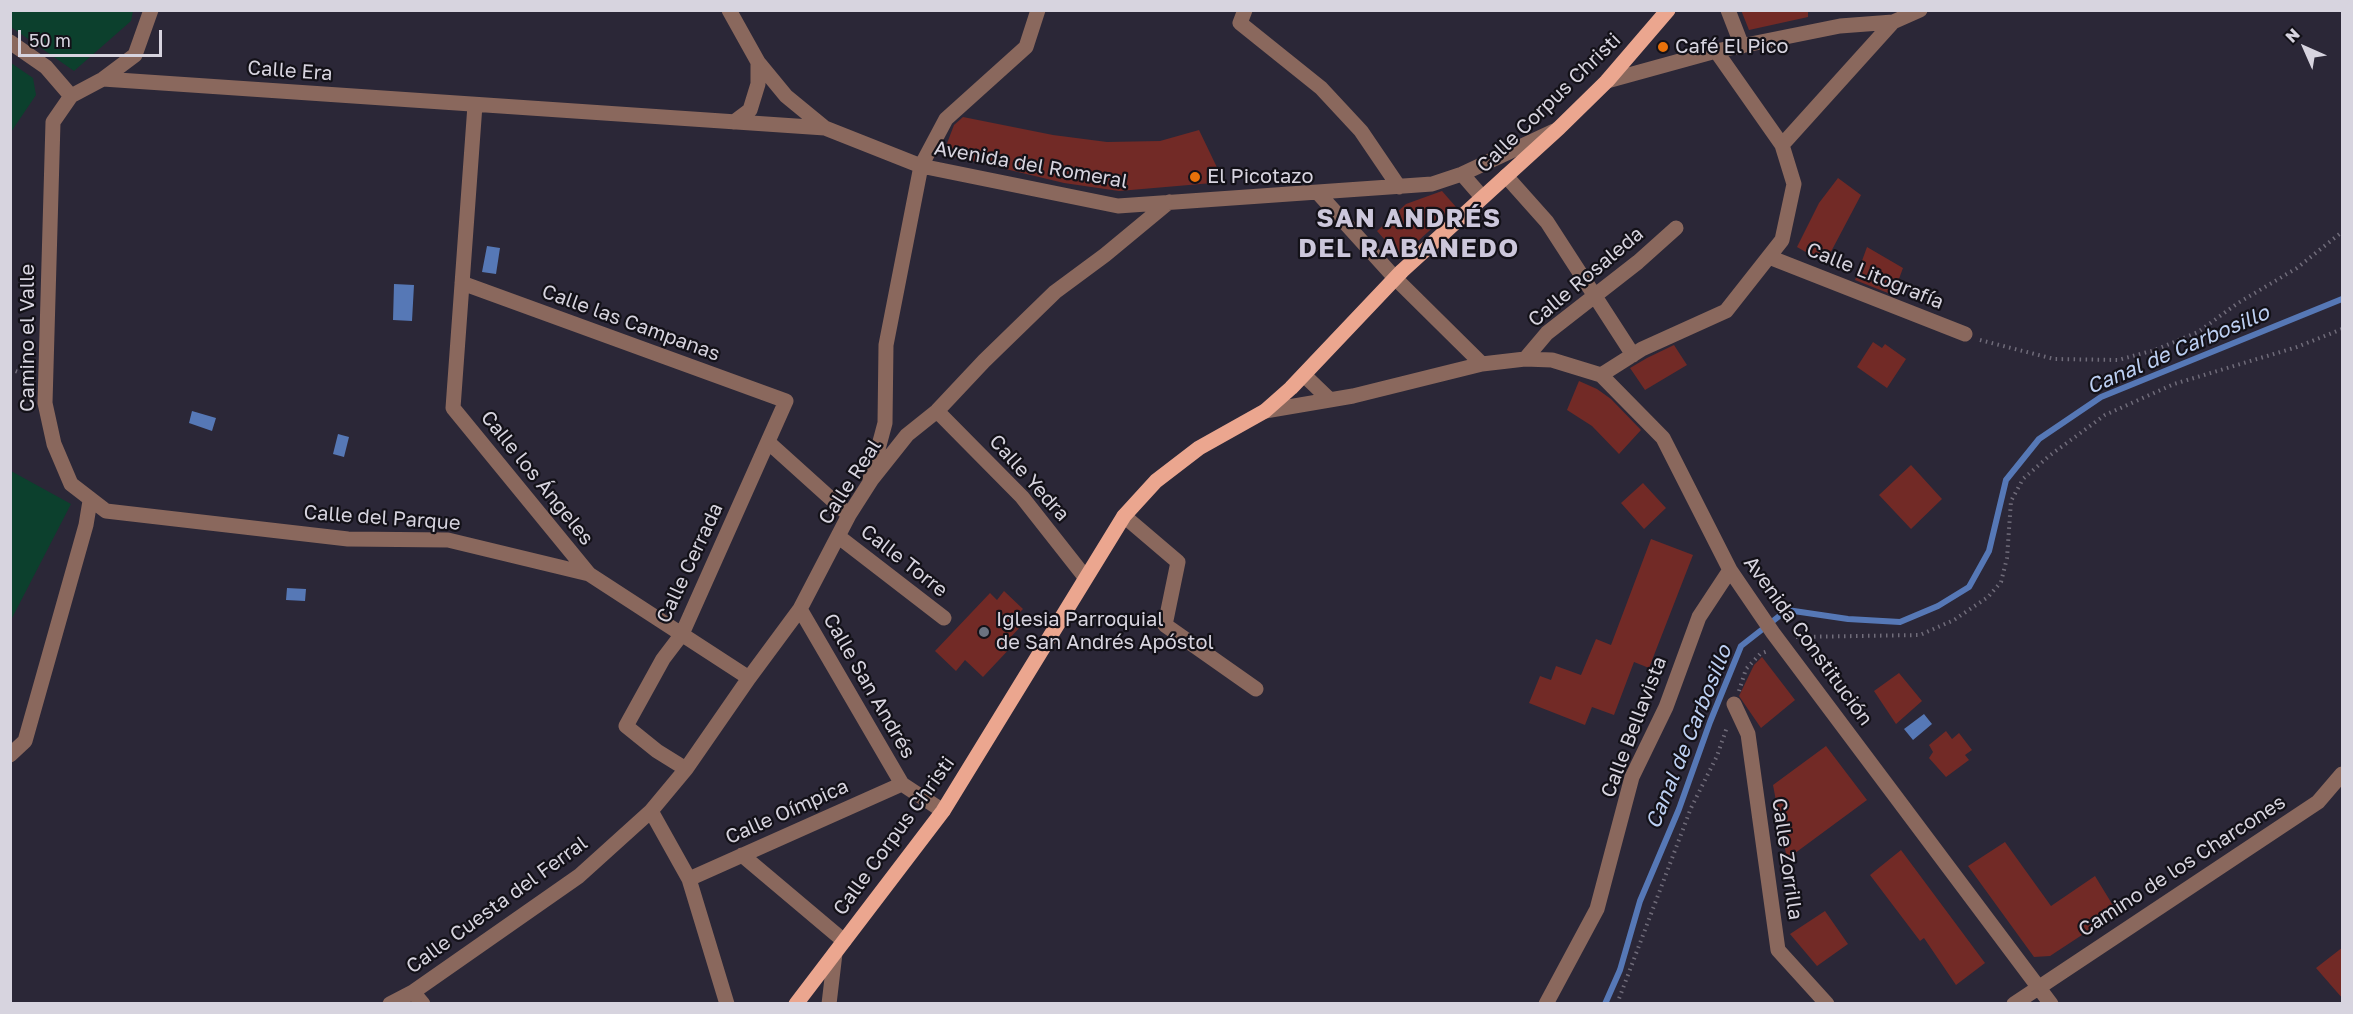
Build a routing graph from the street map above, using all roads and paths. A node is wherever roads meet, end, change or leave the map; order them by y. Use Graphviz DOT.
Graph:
graph roads {
  1 [pos="151,10"];
  2 [pos="729,10"];
  3 [pos="1038,10"];
  4 [pos="1245,10"];
  5 [pos="1668,10"];
  6 [pos="1728,10"];
  7 [pos="1919,11"];
  8 [pos="1893,22"];
  9 [pos="10,42"];
  10 [pos="1742,46"];
  11 [pos="1716,51"];
  12 [pos="758,62"];
  13 [pos="103,79"];
  14 [pos="1607,81"];
  15 [pos="71,96"];
  16 [pos="474,105"];
  17 [pos="734,122"];
  18 [pos="1559,128"];
  19 [pos="825,129"];
  20 [pos="1782,145"];
  21 [pos="921,166"];
  22 [pos="1462,174"];
  23 [pos="1506,176"];
  24 [pos="1399,187"];
  25 [pos="1318,193"];
  26 [pos="1482,197"];
  27 [pos="1169,202"];
  28 [pos="1676,228"];
  29 [pos="2343,231"];
  30 [pos="1769,257"];
  31 [pos="1395,278"];
  32 [pos="462,283"];
  33 [pos="1595,296"];
  34 [pos="2343,329"];
  35 [pos="1965,334"];
  36 [pos="1633,355"];
  37 [pos="1525,359"];
  38 [pos="1482,364"];
  39 [pos="1304,375"];
  40 [pos="1601,375"];
  41 [pos="1330,400"];
  42 [pos="786,401"];
  43 [pos="937,411"];
  44 [pos="1265,411"];
  45 [pos="768,442"];
  46 [pos="867,487"];
  47 [pos="90,501"];
  48 [pos="849,515"];
  49 [pos="1124,516"];
  50 [pos="838,537"];
  51 [pos="1730,570"];
  52 [pos="589,574"];
  53 [pos="1085,577"];
  54 [pos="800,609"];
  55 [pos="944,618"];
  56 [pos="682,634"];
  57 [pos="1777,639"];
  58 [pos="749,678"];
  59 [pos="1256,690"];
  60 [pos="1734,704"];
  61 [pos="10,755"];
  62 [pos="687,770"];
  63 [pos="2343,774"];
  64 [pos="902,784"];
  65 [pos="651,811"];
  66 [pos="943,811"];
  67 [pos="742,855"];
  68 [pos="689,879"];
  69 [pos="839,947"];
  70 [pos="2037,986"];
  71 [pos="418,998"];
  72 [pos="390,1004"];
  73 [pos="727,1004"];
  74 [pos="796,1004"];
  75 [pos="829,1004"];
  76 [pos="1546,1004"];
  77 [pos="1617,1004"];
  78 [pos="1827,1004"];
  79 [pos="2014,1004"];
  80 [pos="2051,1004"];
  1 -- 13 [label="street, Camino el Valle"];
  2 -- 12 [label="street, Avenida del Romeral"];
  3 -- 21 [label="street"];
  4 -- 24 [label="street"];
  5 -- 14 [label="main road, Calle Corpus Christi"];
  6 -- 10 [label="street"];
  7 -- 8 [label="street"];
  8 -- 10 [label="street"];
  8 -- 20 [label="street"];
  9 -- 15 [label="street"];
  10 -- 11 [label="street"];
  11 -- 14 [label="street"];
  11 -- 20 [label="street"];
  12 -- 17 [label="street"];
  12 -- 19 [label="street, Avenida del Romeral"];
  13 -- 15 [label="street, Camino el Valle"];
  13 -- 16 [label="street, Calle Era"];
  14 -- 18 [label="main road, Calle Corpus Christi"];
  15 -- 47 [label="street, Camino el Valle"];
  16 -- 17 [label="street, Calle Era"];
  16 -- 32 [label="street"];
  17 -- 19 [label="street, Calle Era"];
  18 -- 22 [label="street, Avenida del Romeral"];
  18 -- 23 [label="main road, Calle Corpus Christi"];
  19 -- 21 [label="street, Avenida del Romeral"];
  20 -- 30 [label="street"];
  21 -- 27 [label="street, Avenida del Romeral"];
  21 -- 46 [label="street"];
  22 -- 24 [label="street, Avenida del Romeral"];
  22 -- 26 [label="street, Calle Corpus Christi"];
  23 -- 26 [label="main road, Calle Corpus Christi"];
  23 -- 33 [label="street"];
  24 -- 25 [label="street, Avenida del Romeral"];
  25 -- 27 [label="street, Avenida del Romeral"];
  25 -- 31 [label="street"];
  26 -- 31 [label="main road, Calle Corpus Christi"];
  27 -- 43 [label="street, Calle Real"];
  28 -- 33 [label="street, Calle Rosaleda"];
  29 -- 35 [label="path"];
  30 -- 35 [label="street, Calle Litografía"];
  30 -- 36 [label="street"];
  31 -- 38 [label="street"];
  31 -- 39 [label="main road, Calle Corpus Christi"];
  32 -- 42 [label="street, Calle las Campanas"];
  32 -- 52 [label="street, Calle los Ángeles"];
  33 -- 36 [label="street"];
  33 -- 37 [label="street, Calle Rosaleda"];
  34 -- 57 [label="path"];
  36 -- 40 [label="street"];
  37 -- 38 [label="street, Avenida Constitución"];
  37 -- 40 [label="street, Avenida Constitución"];
  38 -- 41 [label="street, Avenida Constitución"];
  39 -- 41 [label="street"];
  39 -- 44 [label="main road, Calle Corpus Christi"];
  40 -- 51 [label="street, Avenida Constitución"];
  41 -- 44 [label="street, Avenida Constitución"];
  42 -- 45 [label="street, Calle Cerrada"];
  43 -- 46 [label="street, Calle Real"];
  43 -- 53 [label="street, Calle Yedra"];
  44 -- 49 [label="main road, Calle Corpus Christi"];
  45 -- 48 [label="street"];
  45 -- 56 [label="street, Calle Cerrada"];
  46 -- 48 [label="street, Calle Real"];
  47 -- 52 [label="street, Calle del Parque"];
  47 -- 61 [label="street"];
  48 -- 50 [label="street, Calle Real"];
  49 -- 53 [label="main road, Calle Corpus Christi"];
  49 -- 59 [label="street"];
  50 -- 54 [label="street, Calle Real"];
  50 -- 55 [label="street, Calle Torre"];
  51 -- 57 [label="street, Avenida Constitución"];
  51 -- 76 [label="street, Calle Bellavista"];
  52 -- 56 [label="street, Calle del Parque"];
  53 -- 66 [label="main road, Calle Corpus Christi"];
  54 -- 58 [label="street, Calle Real"];
  54 -- 64 [label="street, Calle San Andrés"];
  56 -- 58 [label="street, Calle del Parque"];
  56 -- 62 [label="street, Calle Cerrada"];
  57 -- 60 [label="path"];
  57 -- 70 [label="street, Avenida Constitución"];
  58 -- 62 [label="street, Calle Real"];
  60 -- 77 [label="path"];
  60 -- 78 [label="street, Calle Zorrilla"];
  62 -- 65 [label="street, Calle Real"];
  63 -- 70 [label="street, Camino de los Charcones"];
  64 -- 66 [label="street"];
  64 -- 67 [label="street, Calle Oímpica"];
  65 -- 68 [label="street"];
  65 -- 71 [label="street, Calle Cuesta del Ferral"];
  66 -- 69 [label="main road, Calle Corpus Christi"];
  67 -- 68 [label="street, Calle Oímpica"];
  67 -- 69 [label="street"];
  68 -- 73 [label="street"];
  69 -- 74 [label="main road, Calle Corpus Christi"];
  69 -- 75 [label="street"];
  70 -- 79 [label="street, Camino de los Charcones"];
  70 -- 80 [label="street, Avenida Constitución"];
  71 -- 72 [label="street, Calle Cuesta del Ferral"];
}
